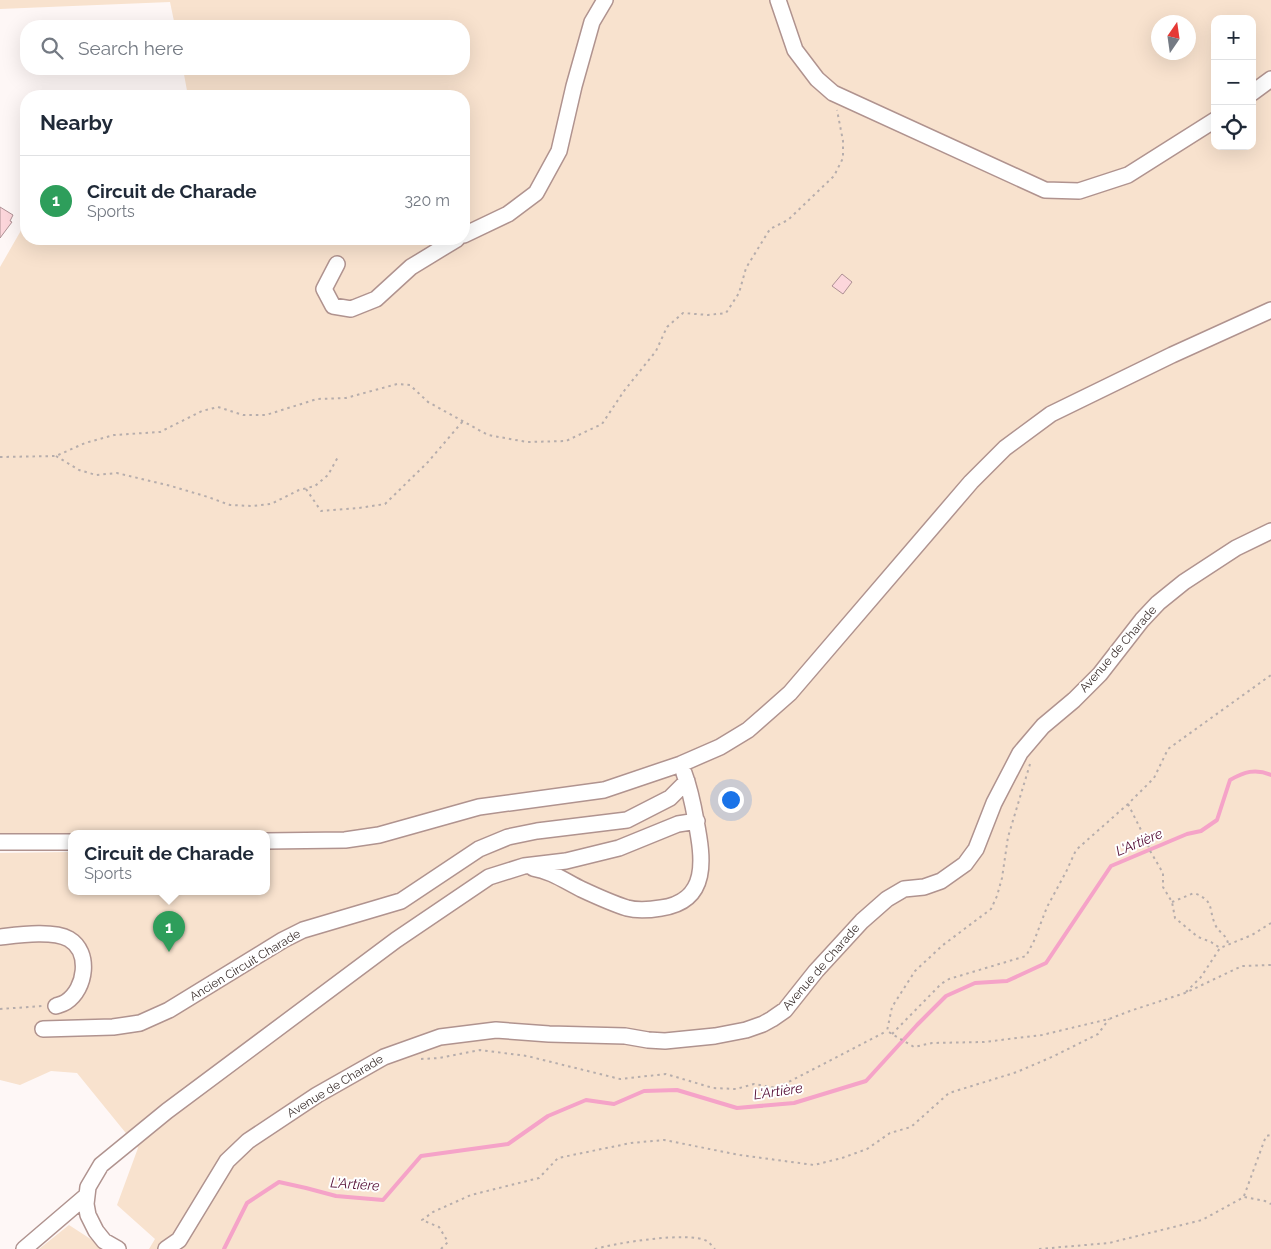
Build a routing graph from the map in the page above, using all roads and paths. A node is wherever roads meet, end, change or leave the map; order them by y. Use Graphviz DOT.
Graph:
graph roads {
  1 [pos="604,0"];
  2 [pos="778,0"];
  3 [pos="1271,79"];
  4 [pos="1256,90"];
  5 [pos="833,93"];
  6 [pos="1211,123"];
  7 [pos="470,232"];
  8 [pos="447,245"];
  9 [pos="337,264"];
  10 [pos="1271,310"];
  11 [pos="463,421"];
  12 [pos="56,456"];
  13 [pos="0,457"];
  14 [pos="338,457"];
  15 [pos="306,489"];
  16 [pos="1271,531"];
  17 [pos="1271,675"];
  18 [pos="1031,762"];
  19 [pos="681,764"];
  20 [pos="687,781"];
  21 [pos="1128,804"];
  22 [pos="696,821"];
  23 [pos="270,841"];
  24 [pos="0,842"];
  25 [pos="68,842"];
  26 [pos="524,866"];
  27 [pos="1172,902"];
  28 [pos="1271,923"];
  29 [pos="0,937"];
  30 [pos="1228,944"];
  31 [pos="1220,948"];
  32 [pos="1271,965"];
  33 [pos="1185,993"];
  34 [pos="56,1006"];
  35 [pos="0,1009"];
  36 [pos="1109,1019"];
  37 [pos="43,1029"];
  38 [pos="887,1031"];
  39 [pos="892,1034"];
  40 [pos="414,1060"];
  41 [pos="1271,1135"];
  42 [pos="86,1196"];
  43 [pos="1244,1197"];
  44 [pos="1271,1204"];
  45 [pos="24,1249"];
  46 [pos="118,1249"];
  47 [pos="166,1249"];
  48 [pos="440,1249"];
  49 [pos="595,1249"];
  50 [pos="716,1249"];
  51 [pos="1039,1249"];
  1 -- 7 [label="street"];
  2 -- 5 [label="street"];
  3 -- 4 [label="street"];
  5 -- 6 [label="street"];
  5 -- 11 [label="path"];
  8 -- 9 [label="street"];
  10 -- 19 [label="street"];
  11 -- 12 [label="path"];
  11 -- 15 [label="path"];
  12 -- 13 [label="path"];
  12 -- 15 [label="path"];
  14 -- 15 [label="path"];
  16 -- 47 [label="street, Avenue de Charade"];
  17 -- 21 [label="path"];
  18 -- 38 [label="path"];
  19 -- 20 [label="street"];
  19 -- 23 [label="street"];
  20 -- 22 [label="street"];
  20 -- 37 [label="street, Ancien Circuit Charade"];
  21 -- 27 [label="path"];
  21 -- 39 [label="path"];
  22 -- 26 [label="street"];
  22 -- 26 [label="street"];
  24 -- 25 [label="street"];
  26 -- 42 [label="street"];
  27 -- 30 [label="path"];
  27 -- 31 [label="path"];
  28 -- 30 [label="path"];
  29 -- 34 [label="street"];
  30 -- 31 [label="path"];
  31 -- 33 [label="path"];
  32 -- 33 [label="path"];
  33 -- 36 [label="path"];
  34 -- 35 [label="path"];
  36 -- 39 [label="path"];
  36 -- 48 [label="path"];
  38 -- 39 [label="path"];
  38 -- 40 [label="path"];
  41 -- 43 [label="path"];
  42 -- 45 [label="street"];
  42 -- 46 [label="street"];
  43 -- 44 [label="path"];
  43 -- 51 [label="path"];
  49 -- 50 [label="path"];
}
